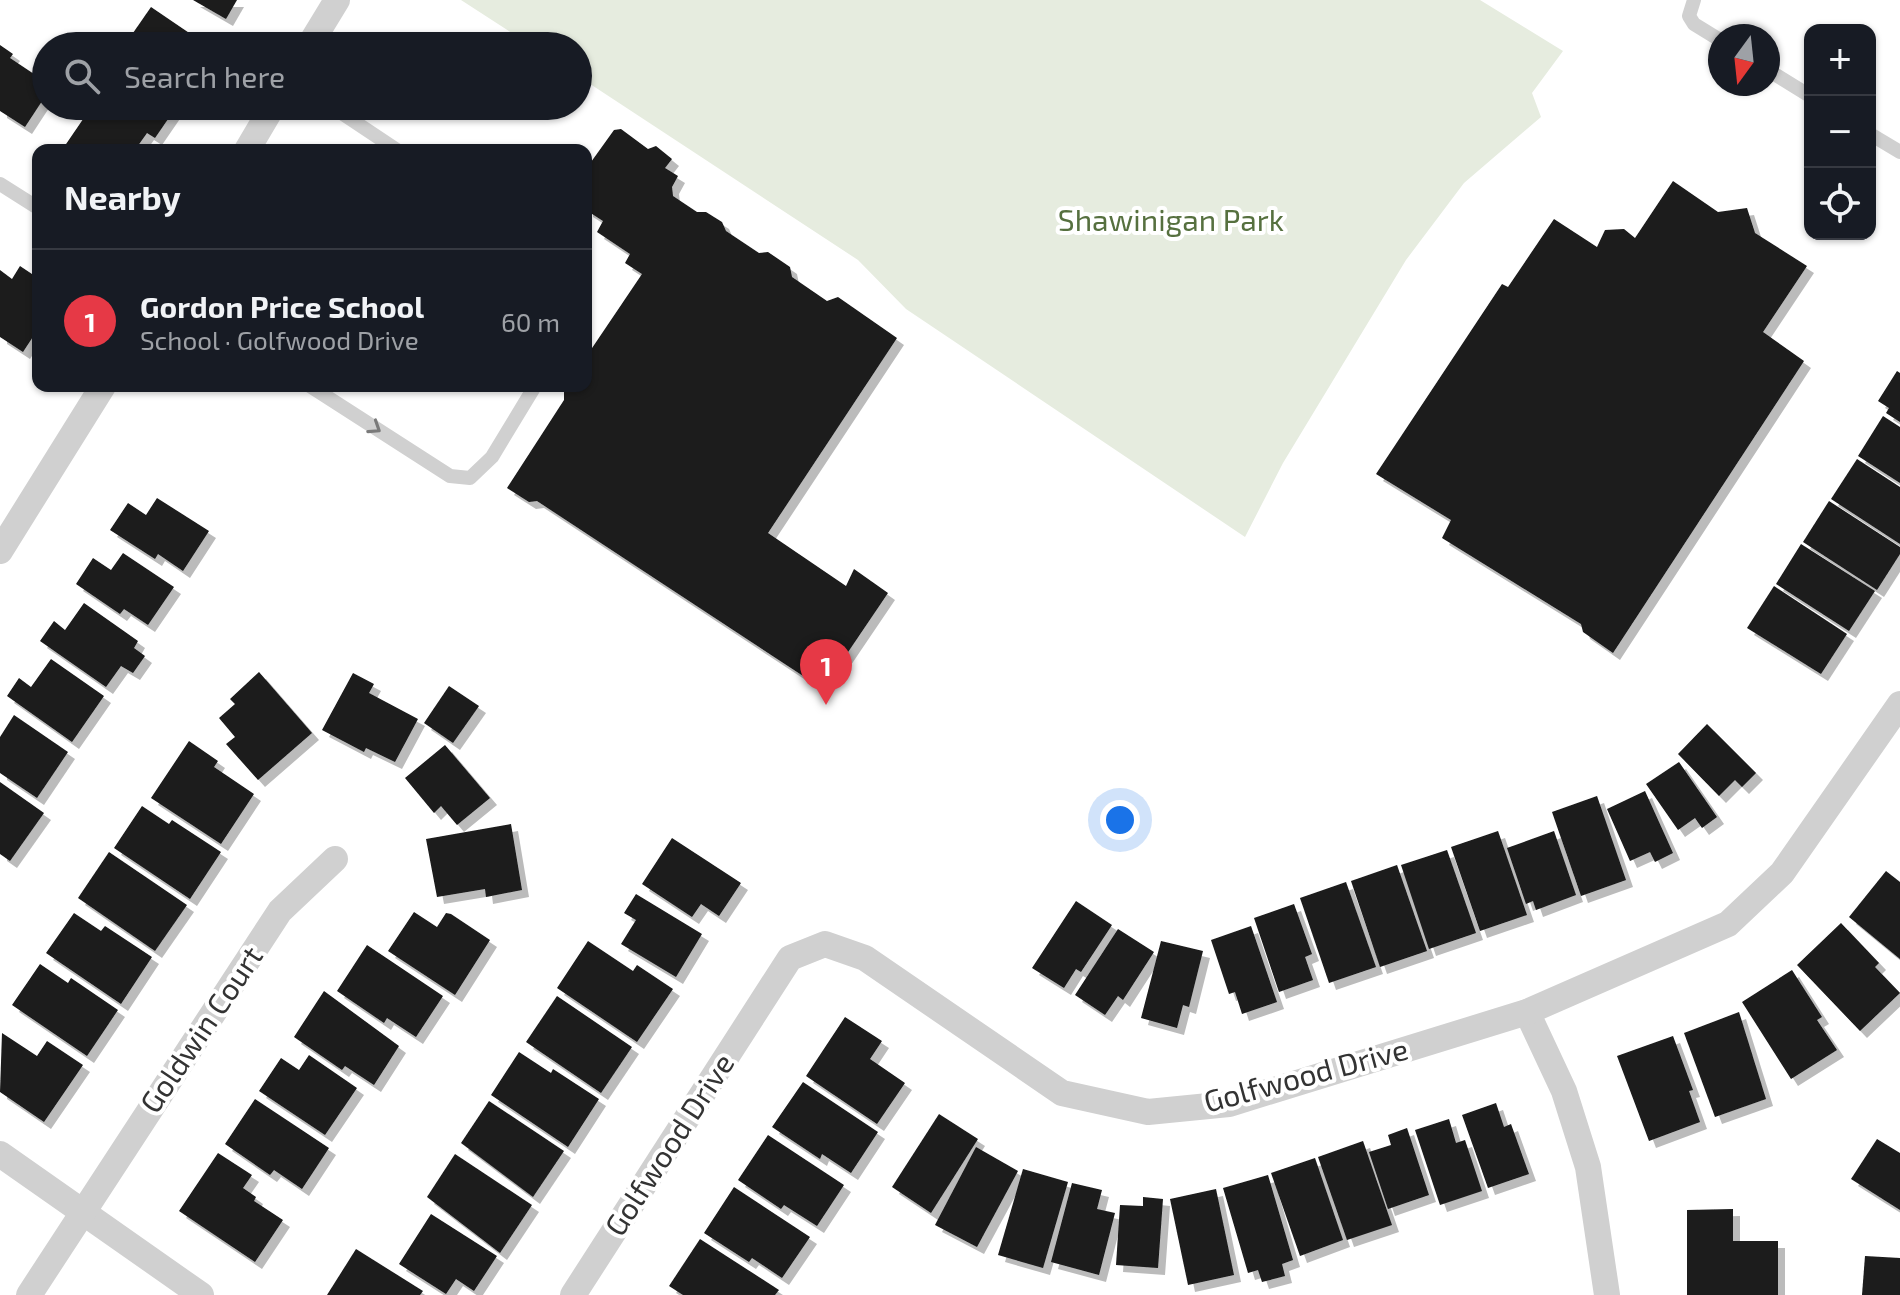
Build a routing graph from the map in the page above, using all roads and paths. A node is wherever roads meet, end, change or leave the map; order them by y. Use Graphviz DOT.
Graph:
graph roads {
  1 [pos="337,0"];
  2 [pos="1694,0"];
  3 [pos="318,32"];
  4 [pos="1708,33"];
  5 [pos="1780,77"];
  6 [pos="1804,92"];
  7 [pos="265,120"];
  8 [pos="352,120"];
  9 [pos="1876,138"];
  10 [pos="251,144"];
  11 [pos="388,144"];
  12 [pos="1900,152"];
  13 [pos="0,184"];
  14 [pos="32,204"];
  15 [pos="99,392"];
  16 [pos="319,392"];
  17 [pos="531,392"];
  18 [pos="0,551"];
  19 [pos="1900,704"];
  20 [pos="335,859"];
  21 [pos="1527,1012"];
  22 [pos="0,1154"];
  23 [pos="83,1213"];
  24 [pos="29,1295"];
  25 [pos="201,1295"];
  26 [pos="573,1295"];
  27 [pos="1607,1295"];
  1 -- 3 [label="street"];
  2 -- 4 [label="lane"];
  5 -- 6 [label="lane"];
  7 -- 10 [label="street"];
  8 -- 11 [label="lane"];
  9 -- 12 [label="lane"];
  13 -- 14 [label="lane"];
  15 -- 18 [label="street"];
  16 -- 17 [label="lane, one-way"];
  19 -- 21 [label="street, Golfwood Drive"];
  20 -- 23 [label="street, Goldwin Court"];
  21 -- 26 [label="street, Golfwood Drive"];
  21 -- 27 [label="street"];
  22 -- 23 [label="street"];
  23 -- 24 [label="street, Goldwin Court"];
  23 -- 25 [label="street"];
}
